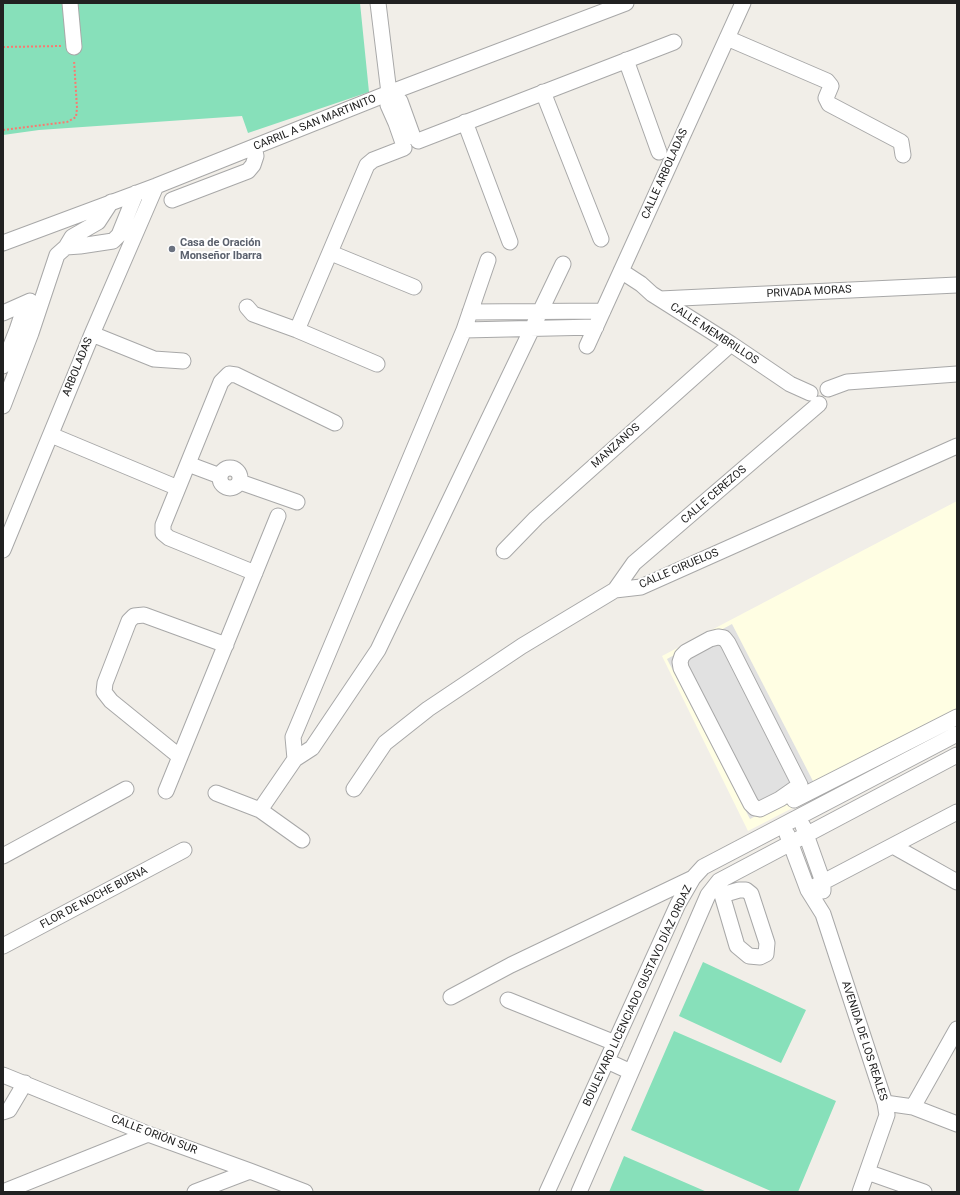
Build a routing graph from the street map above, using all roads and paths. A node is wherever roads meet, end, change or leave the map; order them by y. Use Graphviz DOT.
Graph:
graph roads {
  1 [pos="70,3"];
  2 [pos="378,3"];
  3 [pos="626,3"];
  4 [pos="743,3"];
  5 [pos="727,38"];
  6 [pos="674,42"];
  7 [pos="3,47"];
  8 [pos="74,47"];
  9 [pos="626,60"];
  10 [pos="543,92"];
  11 [pos="388,93"];
  12 [pos="466,122"];
  13 [pos="3,130"];
  14 [pos="410,142"];
  15 [pos="254,147"];
  16 [pos="659,152"];
  17 [pos="904,155"];
  18 [pos="156,186"];
  19 [pos="136,193"];
  20 [pos="172,200"];
  21 [pos="111,202"];
  22 [pos="98,222"];
  23 [pos="601,239"];
  24 [pos="103,242"];
  25 [pos="510,242"];
  26 [pos="3,243"];
  27 [pos="66,247"];
  28 [pos="330,253"];
  29 [pos="488,260"];
  30 [pos="563,264"];
  31 [pos="620,275"];
  32 [pos="957,285"];
  33 [pos="414,287"];
  34 [pos="43,294"];
  35 [pos="656,296"];
  36 [pos="26,303"];
  37 [pos="247,307"];
  38 [pos="541,311"];
  39 [pos="603,311"];
  40 [pos="470,312"];
  41 [pos="3,313"];
  42 [pos="533,328"];
  43 [pos="596,328"];
  44 [pos="297,330"];
  45 [pos="464,330"];
  46 [pos="24,332"];
  47 [pos="92,334"];
  48 [pos="731,344"];
  49 [pos="587,346"];
  50 [pos="183,361"];
  51 [pos="377,364"];
  52 [pos="3,366"];
  53 [pos="957,374"];
  54 [pos="814,399"];
  55 [pos="3,406"];
  56 [pos="335,423"];
  57 [pos="51,434"];
  58 [pos="957,446"];
  59 [pos="188,464"];
  60 [pos="178,488"];
  61 [pos="297,502"];
  62 [pos="278,516"];
  63 [pos="3,550"];
  64 [pos="504,551"];
  65 [pos="255,573"];
  66 [pos="615,590"];
  67 [pos="226,645"];
  68 [pos="957,716"];
  69 [pos="957,734"];
  70 [pos="957,755"];
  71 [pos="180,757"];
  72 [pos="295,759"];
  73 [pos="126,789"];
  74 [pos="354,789"];
  75 [pos="166,791"];
  76 [pos="216,793"];
  77 [pos="792,796"];
  78 [pos="260,810"];
  79 [pos="957,812"];
  80 [pos="800,817"];
  81 [pos="783,824"];
  82 [pos="807,835"];
  83 [pos="302,840"];
  84 [pos="790,843"];
  85 [pos="893,846"];
  86 [pos="184,850"];
  87 [pos="3,856"];
  88 [pos="693,878"];
  89 [pos="823,882"];
  90 [pos="957,882"];
  91 [pos="808,890"];
  92 [pos="822,914"];
  93 [pos="3,946"];
  94 [pos="451,997"];
  95 [pos="508,1000"];
  96 [pos="957,1029"];
  97 [pos="615,1043"];
  98 [pos="607,1061"];
  99 [pos="631,1072"];
  100 [pos="3,1075"];
  101 [pos="25,1083"];
  102 [pos="885,1103"];
  103 [pos="913,1106"];
  104 [pos="3,1112"];
  105 [pos="957,1124"];
  106 [pos="148,1134"];
  107 [pos="250,1171"];
  108 [pos="867,1172"];
  109 [pos="3,1192"];
  110 [pos="195,1192"];
  111 [pos="305,1192"];
  112 [pos="547,1192"];
  113 [pos="579,1192"];
  114 [pos="860,1192"];
  115 [pos="924,1192"];
  1 -- 8 [label="street"];
  2 -- 11 [label="street"];
  3 -- 11 [label="street, CARRIL A SAN MARTINITO"];
  4 -- 5 [label="street, CALLE ARBOLADAS"];
  5 -- 17 [label="street"];
  5 -- 31 [label="street, CALLE ARBOLADAS"];
  6 -- 9 [label="street"];
  7 -- 8 [label="path"];
  8 -- 13 [label="path"];
  9 -- 10 [label="street"];
  9 -- 16 [label="street"];
  10 -- 12 [label="street"];
  10 -- 23 [label="street"];
  11 -- 14 [label="street"];
  11 -- 15 [label="street, CARRIL A SAN MARTINITO"];
  12 -- 14 [label="street"];
  12 -- 25 [label="street"];
  14 -- 28 [label="street"];
  15 -- 18 [label="street, CARRIL A SAN MARTINITO"];
  15 -- 20 [label="street"];
  18 -- 19 [label="street, CARRIL A SAN MARTINITO"];
  18 -- 47 [label="street, ARBOLADAS"];
  19 -- 21 [label="street, CARRIL A SAN MARTINITO"];
  19 -- 24 [label="street"];
  21 -- 22 [label="street"];
  21 -- 26 [label="street, CARRIL A SAN MARTINITO"];
  22 -- 24 [label="street"];
  22 -- 27 [label="street"];
  24 -- 27 [label="street"];
  27 -- 34 [label="street"];
  28 -- 33 [label="street"];
  28 -- 44 [label="street"];
  29 -- 40 [label="street"];
  30 -- 38 [label="street"];
  31 -- 35 [label="street, CALLE MEMBRILLOS"];
  31 -- 39 [label="street, CALLE ARBOLADAS"];
  32 -- 35 [label="street, PRIVADA MORAS"];
  34 -- 36 [label="street"];
  34 -- 46 [label="street"];
  35 -- 48 [label="street, CALLE MEMBRILLOS"];
  36 -- 41 [label="street"];
  36 -- 46 [label="street"];
  37 -- 44 [label="street"];
  38 -- 39 [label="street"];
  38 -- 40 [label="street"];
  38 -- 42 [label="street"];
  39 -- 43 [label="street, CALLE ARBOLADAS"];
  40 -- 45 [label="street"];
  42 -- 43 [label="street"];
  42 -- 45 [label="street"];
  42 -- 72 [label="street"];
  43 -- 49 [label="street, CALLE ARBOLADAS"];
  44 -- 51 [label="street"];
  45 -- 72 [label="street"];
  46 -- 52 [label="street"];
  46 -- 55 [label="street"];
  47 -- 50 [label="street"];
  47 -- 57 [label="street, ARBOLADAS"];
  48 -- 54 [label="street, CALLE MEMBRILLOS"];
  48 -- 64 [label="street, MANZANOS"];
  53 -- 54 [label="street, CALLE CEREZOS"];
  54 -- 66 [label="street, CALLE CEREZOS"];
  56 -- 59 [label="street"];
  57 -- 60 [label="street"];
  57 -- 63 [label="street, ARBOLADAS"];
  58 -- 66 [label="street, CALLE CIRUELOS"];
  59 -- 60 [label="street"];
  59 -- 61 [label="street"];
  60 -- 65 [label="street"];
  62 -- 65 [label="street"];
  65 -- 67 [label="street"];
  66 -- 74 [label="street, CALLE CIRUELOS"];
  67 -- 71 [label="street"];
  67 -- 71 [label="street"];
  68 -- 77 [label="street"];
  69 -- 80 [label="street, BOULEVARD LICENCIADO GUSTAVO DÍAZ ORDAZ"];
  70 -- 82 [label="street, BOULEVARD LICENCIADO GUSTAVO DÍAZ ORDAZ"];
  71 -- 75 [label="street"];
  72 -- 78 [label="street"];
  73 -- 87 [label="street"];
  76 -- 78 [label="street"];
  77 -- 77 [label="street"];
  77 -- 80 [label="street"];
  78 -- 83 [label="street"];
  79 -- 85 [label="street"];
  80 -- 81 [label="street, BOULEVARD LICENCIADO GUSTAVO DÍAZ ORDAZ"];
  80 -- 82 [label="street"];
  81 -- 84 [label="street, AVENIDA DE LOS REALES"];
  81 -- 88 [label="street, BOULEVARD LICENCIADO GUSTAVO DÍAZ ORDAZ"];
  82 -- 84 [label="street, BOULEVARD LICENCIADO GUSTAVO DÍAZ ORDAZ"];
  82 -- 89 [label="street"];
  84 -- 91 [label="street, AVENIDA DE LOS REALES"];
  84 -- 99 [label="street, BOULEVARD LICENCIADO GUSTAVO DÍAZ ORDAZ"];
  85 -- 89 [label="street"];
  85 -- 90 [label="street"];
  86 -- 93 [label="street, FLOR DE NOCHE BUENA"];
  88 -- 94 [label="street"];
  88 -- 97 [label="street, BOULEVARD LICENCIADO GUSTAVO DÍAZ ORDAZ"];
  89 -- 91 [label="street"];
  89 -- 92 [label="street, AVENIDA DE LOS REALES"];
  91 -- 92 [label="street, AVENIDA DE LOS REALES"];
  92 -- 102 [label="street, AVENIDA DE LOS REALES"];
  95 -- 97 [label="street"];
  96 -- 103 [label="street"];
  97 -- 98 [label="street, BOULEVARD LICENCIADO GUSTAVO DÍAZ ORDAZ"];
  98 -- 99 [label="street"];
  98 -- 112 [label="street, BOULEVARD LICENCIADO GUSTAVO DÍAZ ORDAZ"];
  99 -- 113 [label="street, BOULEVARD LICENCIADO GUSTAVO DÍAZ ORDAZ"];
  100 -- 101 [label="street, CALLE ORIÓN SUR"];
  101 -- 104 [label="street"];
  101 -- 106 [label="street, CALLE ORIÓN SUR"];
  102 -- 103 [label="street"];
  102 -- 108 [label="street, AVENIDA DE LOS REALES"];
  103 -- 105 [label="street"];
  106 -- 107 [label="street, CALLE ORIÓN SUR"];
  106 -- 109 [label="street"];
  107 -- 110 [label="street"];
  107 -- 111 [label="street, CALLE ORIÓN SUR"];
  108 -- 114 [label="street, AVENIDA DE LOS REALES"];
  108 -- 115 [label="street"];
}
